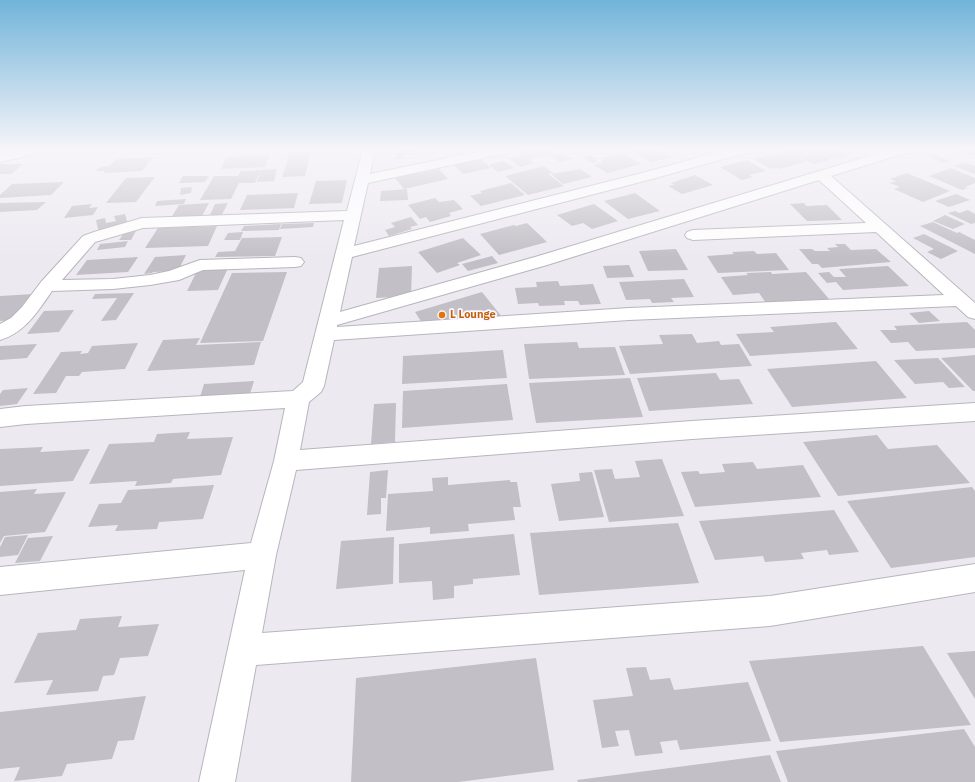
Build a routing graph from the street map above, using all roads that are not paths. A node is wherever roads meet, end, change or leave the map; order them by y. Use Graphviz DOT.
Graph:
graph roads {
  1 [pos="361,185"];
  2 [pos="611,185"];
  3 [pos="788,185"];
  4 [pos="834,185"];
  5 [pos="354,215"];
  6 [pos="880,227"];
  7 [pos="693,235"];
  8 [pos="344,254"];
  9 [pos="295,262"];
  10 [pos="47,286"];
  11 [pos="970,306"];
  12 [pos="327,327"];
  13 [pos="0,333"];
  14 [pos="298,399"];
  15 [pos="975,412"];
  16 [pos="0,418"];
  17 [pos="286,461"];
  18 [pos="262,555"];
  19 [pos="975,578"];
  20 [pos="0,581"];
  21 [pos="243,650"];
  22 [pos="217,782"];
  1 -- 5 [label="street"];
  2 -- 8 [label="street"];
  3 -- 12 [label="street"];
  4 -- 6 [label="street"];
  5 -- 8 [label="street"];
  5 -- 10 [label="street"];
  6 -- 7 [label="street"];
  6 -- 11 [label="street"];
  8 -- 12 [label="street"];
  9 -- 10 [label="street"];
  10 -- 13 [label="street"];
  11 -- 12 [label="street"];
  12 -- 14 [label="street"];
  14 -- 16 [label="street"];
  14 -- 17 [label="street"];
  15 -- 17 [label="street"];
  17 -- 18 [label="street"];
  18 -- 20 [label="street"];
  18 -- 21 [label="street"];
  19 -- 21 [label="street"];
  21 -- 22 [label="street"];
}
